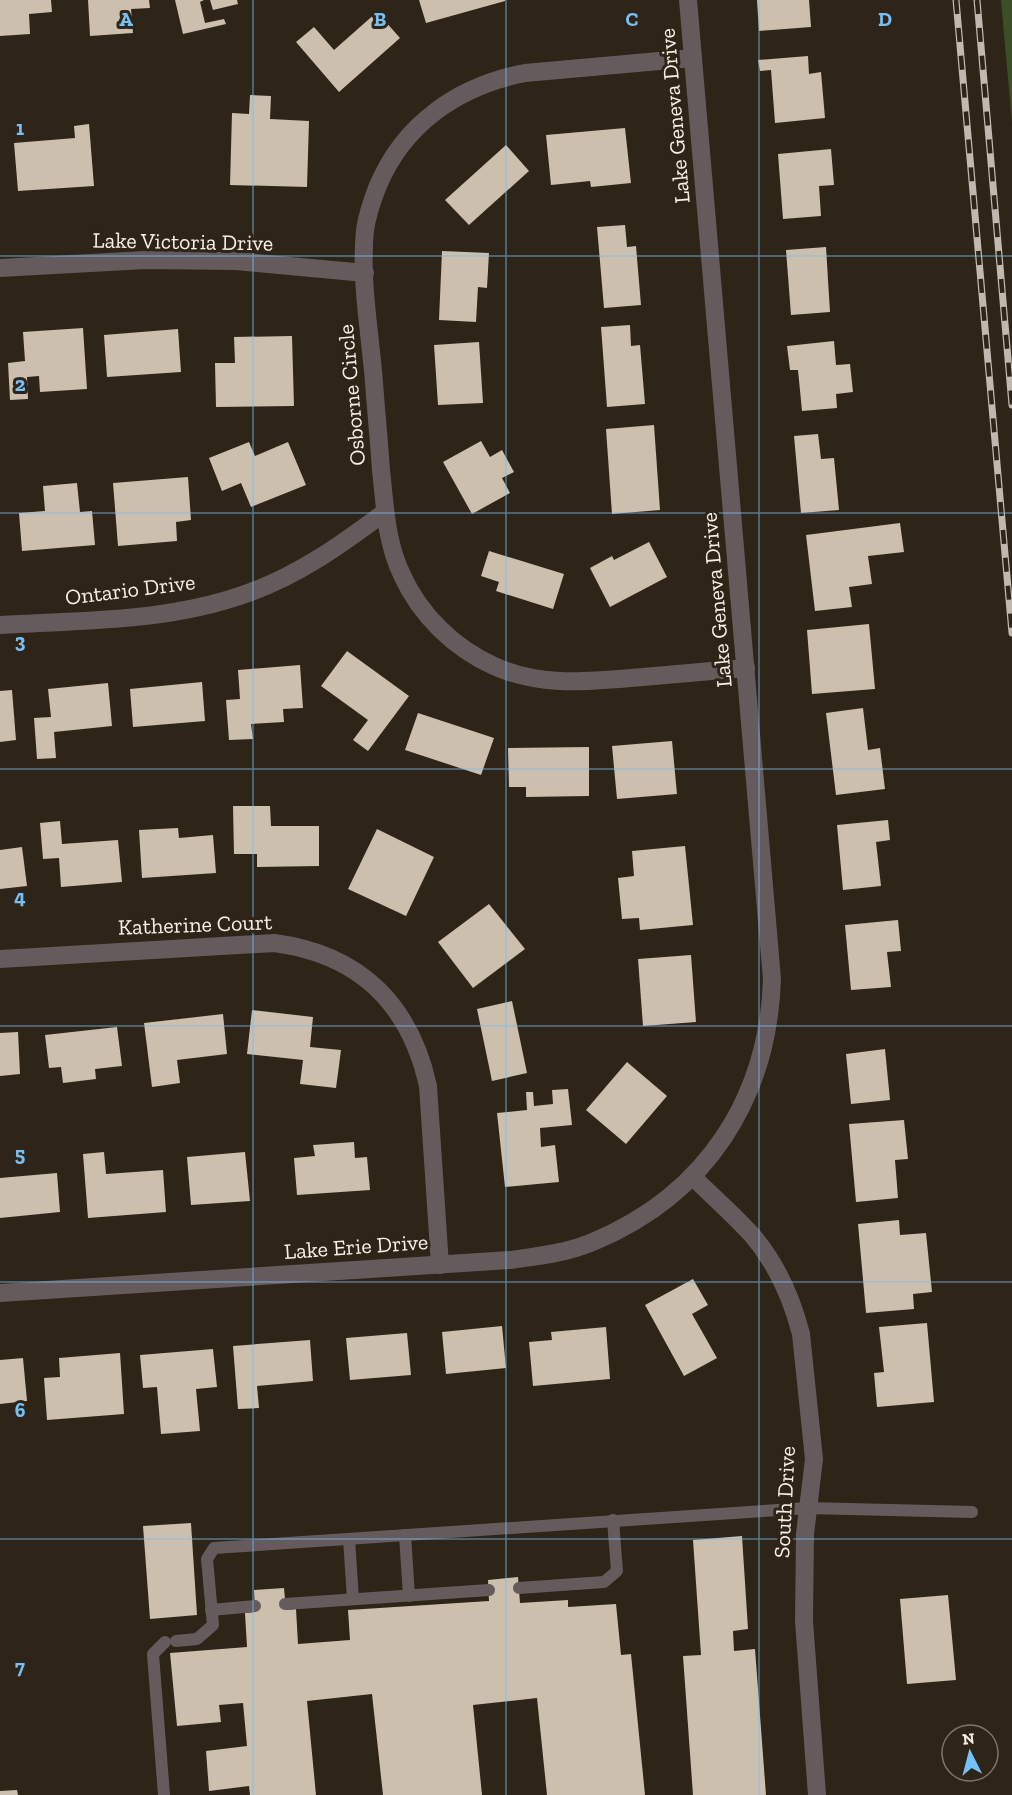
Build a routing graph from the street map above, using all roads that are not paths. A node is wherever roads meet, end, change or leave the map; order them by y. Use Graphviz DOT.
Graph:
graph roads {
  1 [pos="688,0"];
  2 [pos="693,58"];
  3 [pos="0,268"];
  4 [pos="364,273"];
  5 [pos="385,512"];
  6 [pos="0,626"];
  7 [pos="746,668"];
  8 [pos="0,959"];
  9 [pos="692,1176"];
  10 [pos="440,1265"];
  11 [pos="0,1293"];
  12 [pos="808,1508"];
  13 [pos="972,1512"];
  14 [pos="613,1520"];
  15 [pos="405,1535"];
  16 [pos="349,1539"];
  17 [pos="519,1588"];
  18 [pos="489,1590"];
  19 [pos="409,1596"];
  20 [pos="353,1599"];
  21 [pos="285,1604"];
  22 [pos="255,1606"];
  23 [pos="211,1610"];
  24 [pos="164,1795"];
  25 [pos="817,1795"];
  1 -- 2 [label="street, Lake Geneva Drive"];
  2 -- 4 [label="street, Osborne Circle"];
  2 -- 7 [label="street, Lake Geneva Drive"];
  3 -- 4 [label="street, Lake Victoria Drive"];
  4 -- 5 [label="street, Osborne Circle"];
  5 -- 6 [label="street, Ontario Drive"];
  5 -- 7 [label="street, Osborne Circle"];
  7 -- 9 [label="street, Lake Geneva Drive"];
  8 -- 10 [label="street, Katherine Court"];
  9 -- 10 [label="street, Lake Erie Drive"];
  9 -- 12 [label="street, South Drive"];
  10 -- 11 [label="street, Lake Erie Drive"];
  12 -- 13 [label="lane"];
  12 -- 14 [label="lane"];
  12 -- 25 [label="street, South Drive"];
  14 -- 15 [label="lane"];
  14 -- 17 [label="lane"];
  15 -- 16 [label="lane"];
  15 -- 19 [label="lane"];
  16 -- 20 [label="lane"];
  16 -- 23 [label="lane"];
  18 -- 19 [label="lane"];
  19 -- 20 [label="lane"];
  20 -- 21 [label="lane"];
  22 -- 23 [label="lane"];
  23 -- 24 [label="lane"];
}
